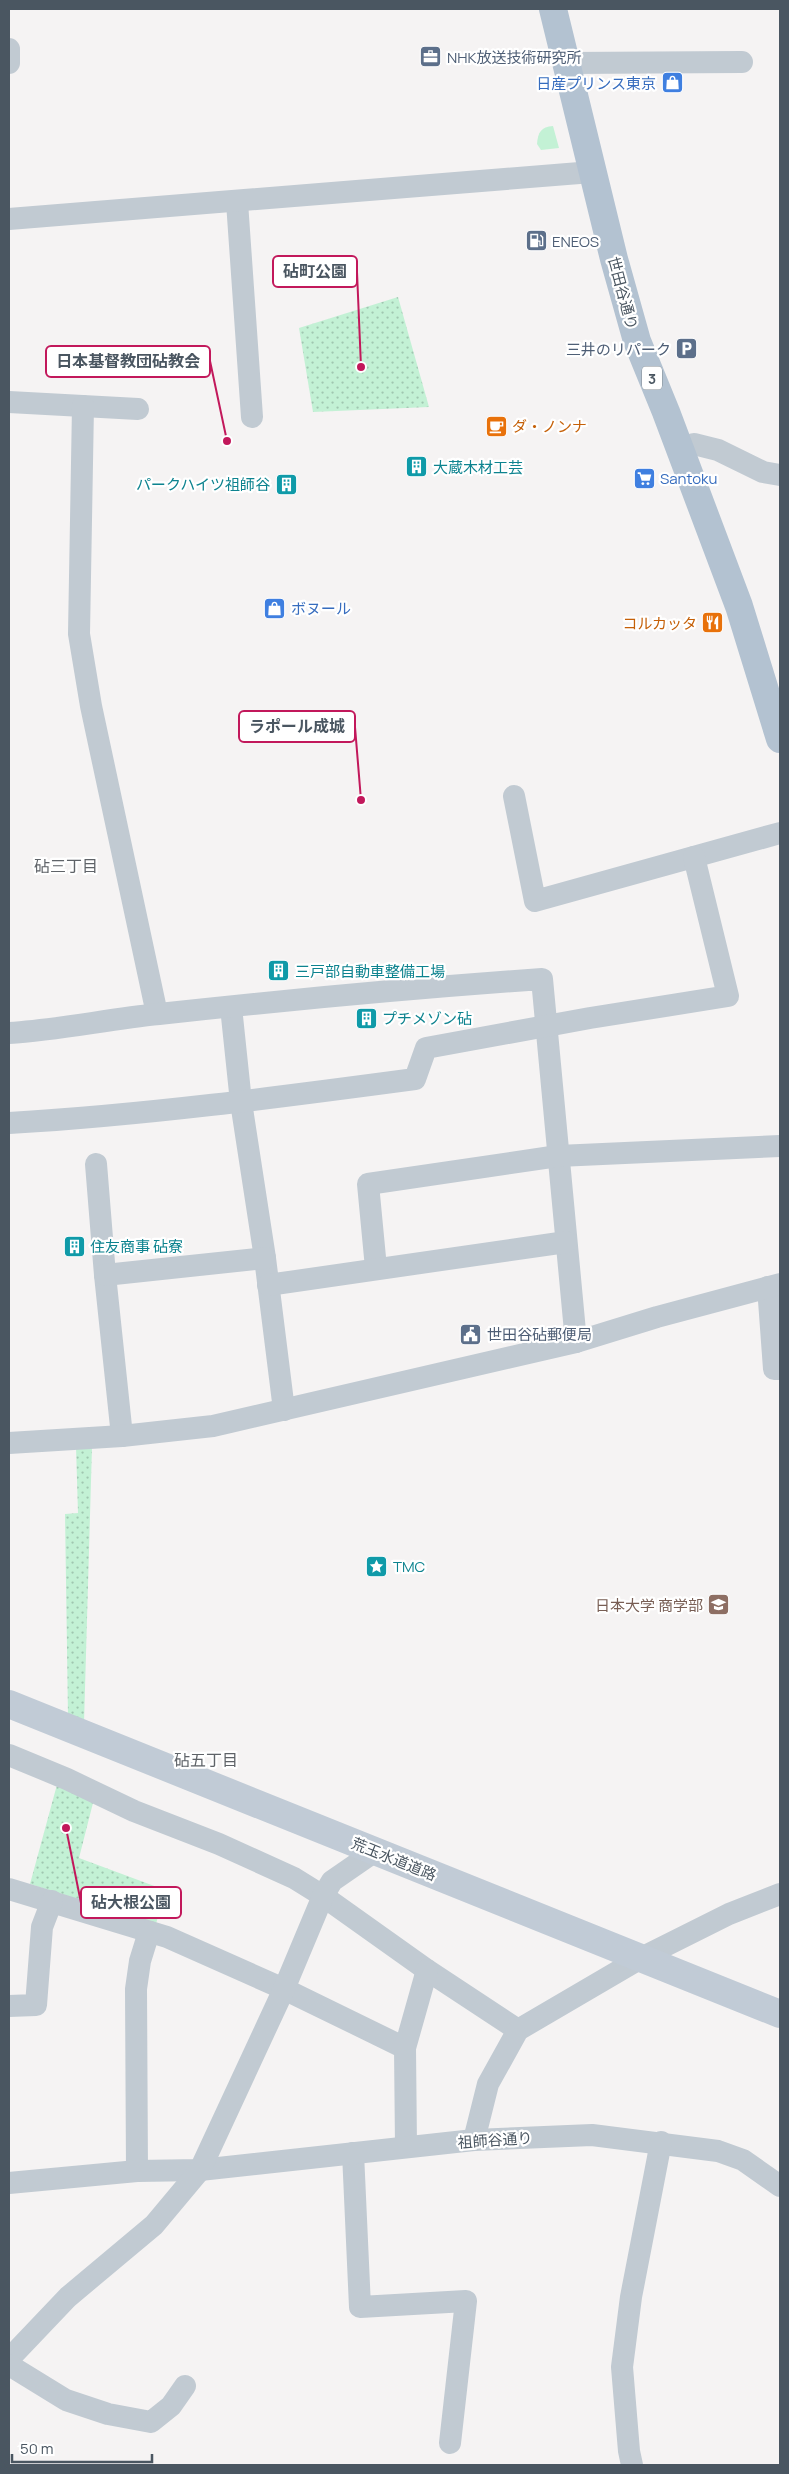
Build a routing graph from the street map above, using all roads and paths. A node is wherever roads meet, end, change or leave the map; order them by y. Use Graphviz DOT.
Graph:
graph roads {
  1 [pos="553,9"];
  2 [pos="9,49"];
  3 [pos="9,62"];
  4 [pos="742,62"];
  5 [pos="567,63"];
  6 [pos="592,172"];
  7 [pos="236,202"];
  8 [pos="9,219"];
  9 [pos="9,402"];
  10 [pos="83,406"];
  11 [pos="138,409"];
  12 [pos="252,417"];
  13 [pos="678,449"];
  14 [pos="780,475"];
  15 [pos="780,739"];
  16 [pos="514,796"];
  17 [pos="780,833"];
  18 [pos="694,857"];
  19 [pos="231,1007"];
  20 [pos="157,1014"];
  21 [pos="547,1026"];
  22 [pos="9,1033"];
  23 [pos="241,1102"];
  24 [pos="9,1123"];
  25 [pos="780,1146"];
  26 [pos="558,1156"];
  27 [pos="96,1164"];
  28 [pos="566,1242"];
  29 [pos="265,1258"];
  30 [pos="376,1268"];
  31 [pos="105,1275"];
  32 [pos="268,1285"];
  33 [pos="774,1286"];
  34 [pos="576,1342"];
  35 [pos="780,1369"];
  36 [pos="284,1410"];
  37 [pos="122,1436"];
  38 [pos="9,1443"];
  39 [pos="9,1704"];
  40 [pos="9,1755"];
  41 [pos="374,1852"];
  42 [pos="9,1889"];
  43 [pos="780,1894"];
  44 [pos="323,1896"];
  45 [pos="52,1901"];
  46 [pos="149,1932"];
  47 [pos="641,1958"];
  48 [pos="427,1970"];
  49 [pos="284,1988"];
  50 [pos="9,2006"];
  51 [pos="780,2014"];
  52 [pos="518,2030"];
  53 [pos="406,2048"];
  54 [pos="474,2140"];
  55 [pos="661,2142"];
  56 [pos="406,2147"];
  57 [pos="353,2153"];
  58 [pos="200,2170"];
  59 [pos="137,2171"];
  60 [pos="9,2183"];
  61 [pos="780,2186"];
  62 [pos="9,2360"];
  63 [pos="9,2365"];
  64 [pos="185,2386"];
  65 [pos="450,2443"];
  66 [pos="632,2465"];
  1 -- 5 [label="main road, 世田谷通り / 3"];
  2 -- 3 [label="street"];
  4 -- 5 [label="street"];
  5 -- 6 [label="main road, 世田谷通り / 3"];
  6 -- 7 [label="street"];
  6 -- 13 [label="main road, 世田谷通り / 3"];
  7 -- 8 [label="street"];
  7 -- 12 [label="street"];
  9 -- 10 [label="street"];
  10 -- 11 [label="street"];
  10 -- 20 [label="street"];
  13 -- 14 [label="street"];
  13 -- 15 [label="main road, 世田谷通り / 3"];
  16 -- 18 [label="street"];
  17 -- 18 [label="street"];
  18 -- 21 [label="street"];
  19 -- 20 [label="street"];
  19 -- 21 [label="street"];
  19 -- 23 [label="street"];
  20 -- 22 [label="street"];
  21 -- 23 [label="street"];
  21 -- 26 [label="street"];
  23 -- 24 [label="street"];
  23 -- 29 [label="street"];
  25 -- 26 [label="street"];
  26 -- 28 [label="street"];
  26 -- 30 [label="street"];
  27 -- 31 [label="street"];
  28 -- 30 [label="street"];
  28 -- 34 [label="street"];
  29 -- 31 [label="street"];
  29 -- 32 [label="street"];
  30 -- 32 [label="street"];
  31 -- 37 [label="street"];
  32 -- 36 [label="street"];
  33 -- 34 [label="street"];
  33 -- 35 [label="street"];
  34 -- 36 [label="street"];
  36 -- 37 [label="street"];
  37 -- 38 [label="street"];
  39 -- 41 [label="main road, 荒玉水道道路"];
  40 -- 44 [label="street"];
  41 -- 44 [label="street"];
  41 -- 47 [label="main road, 荒玉水道道路"];
  42 -- 45 [label="street"];
  43 -- 47 [label="street"];
  44 -- 48 [label="street"];
  44 -- 49 [label="street"];
  45 -- 46 [label="street"];
  45 -- 50 [label="street"];
  46 -- 49 [label="street"];
  46 -- 59 [label="street"];
  47 -- 51 [label="main road, 荒玉水道道路"];
  47 -- 52 [label="street"];
  48 -- 52 [label="street"];
  48 -- 53 [label="street"];
  49 -- 53 [label="street"];
  49 -- 58 [label="street"];
  52 -- 54 [label="street"];
  53 -- 56 [label="street"];
  54 -- 55 [label="street, 祖師谷通り"];
  54 -- 56 [label="street, 祖師谷通り"];
  55 -- 61 [label="street, 祖師谷通り"];
  55 -- 66 [label="street"];
  56 -- 57 [label="street, 祖師谷通り"];
  57 -- 58 [label="street, 祖師谷通り"];
  57 -- 65 [label="street"];
  58 -- 59 [label="street, 祖師谷通り"];
  58 -- 62 [label="street"];
  59 -- 60 [label="street, 祖師谷通り"];
  63 -- 64 [label="street"];
}
